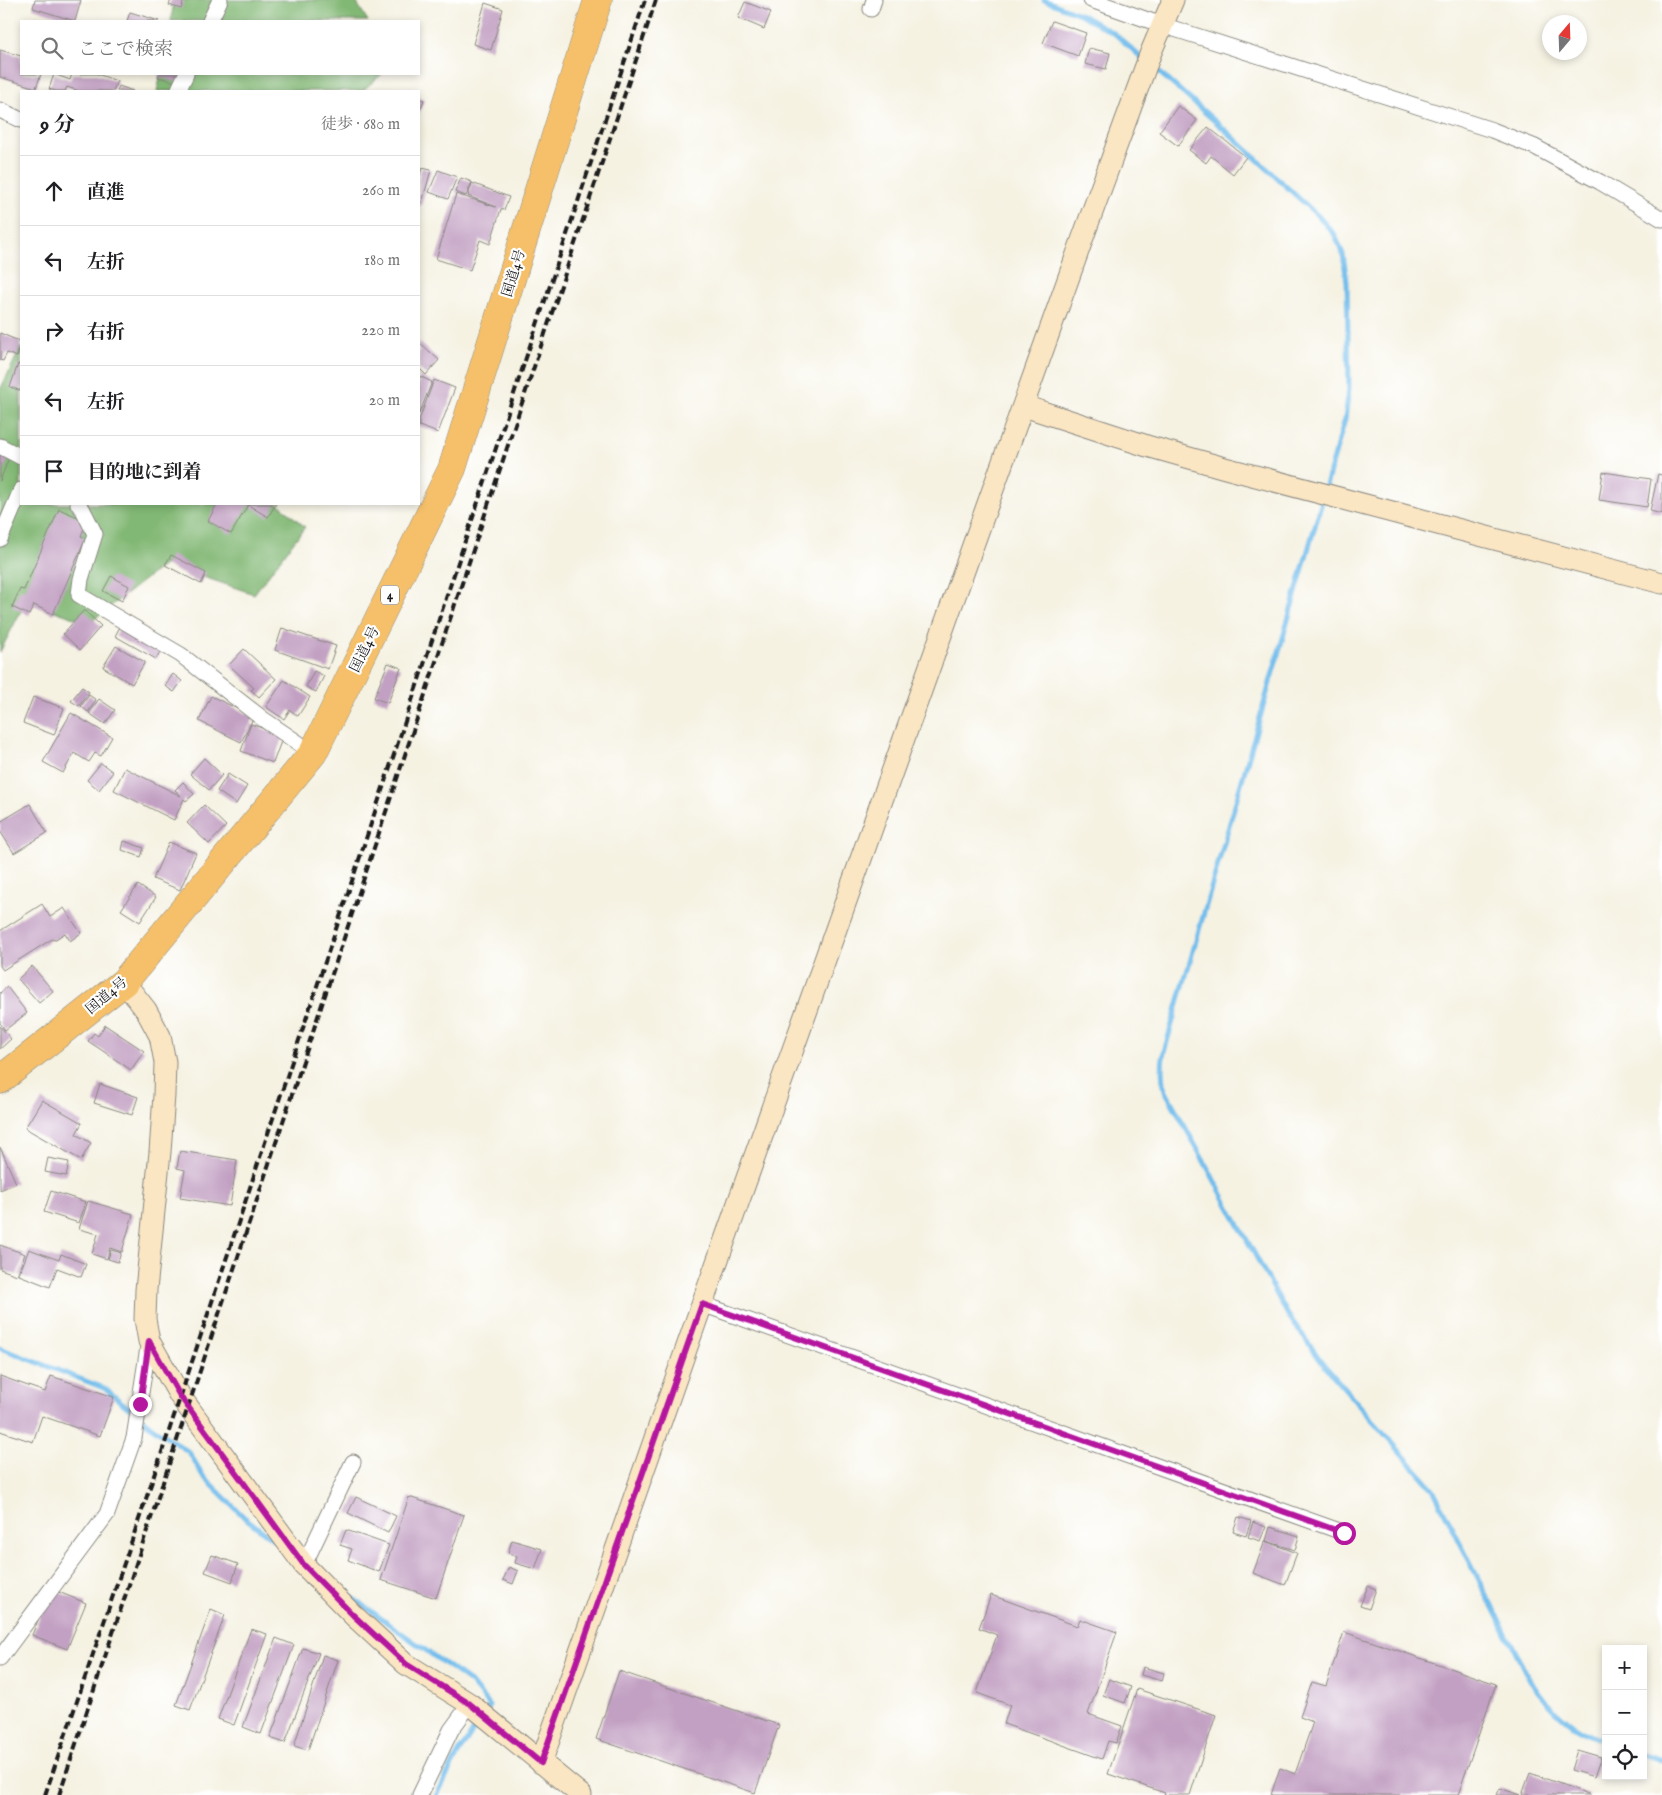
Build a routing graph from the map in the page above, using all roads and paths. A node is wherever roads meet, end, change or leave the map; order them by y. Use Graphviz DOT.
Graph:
graph roads {
  1 [pos="220,0"];
  2 [pos="598,0"];
  3 [pos="1091,0"];
  4 [pos="1173,0"];
  5 [pos="210,20"];
  6 [pos="1162,25"];
  7 [pos="186,75"];
  8 [pos="178,90"];
  9 [pos="0,110"];
  10 [pos="20,120"];
  11 [pos="1662,219"];
  12 [pos="1024,406"];
  13 [pos="0,446"];
  14 [pos="20,456"];
  15 [pos="20,492"];
  16 [pos="79,505"];
  17 [pos="0,539"];
  18 [pos="1662,582"];
  19 [pos="313,753"];
  20 [pos="124,982"];
  21 [pos="0,1080"];
  22 [pos="702,1304"];
  23 [pos="149,1341"];
  24 [pos="353,1462"];
  25 [pos="1344,1533"];
  26 [pos="304,1565"];
  27 [pos="0,1658"];
  28 [pos="470,1704"];
  29 [pos="541,1763"];
  30 [pos="420,1795"];
  31 [pos="581,1795"];
  1 -- 5 [label="street"];
  2 -- 19 [label="highway, 国道4号 / 4"];
  3 -- 6 [label="street"];
  4 -- 6 [label="street"];
  6 -- 11 [label="street"];
  6 -- 12 [label="street"];
  7 -- 8 [label="street"];
  9 -- 10 [label="street"];
  12 -- 18 [label="street"];
  12 -- 22 [label="street"];
  13 -- 14 [label="street"];
  15 -- 17 [label="street"];
  16 -- 19 [label="street"];
  19 -- 20 [label="highway, 国道4号 / 4"];
  20 -- 21 [label="highway, 国道4号 / 4"];
  20 -- 23 [label="street"];
  22 -- 25 [label="street"];
  22 -- 29 [label="street"];
  23 -- 26 [label="street"];
  23 -- 27 [label="street"];
  24 -- 26 [label="street"];
  26 -- 28 [label="street"];
  28 -- 29 [label="street"];
  28 -- 30 [label="street"];
  29 -- 31 [label="street"];
}
